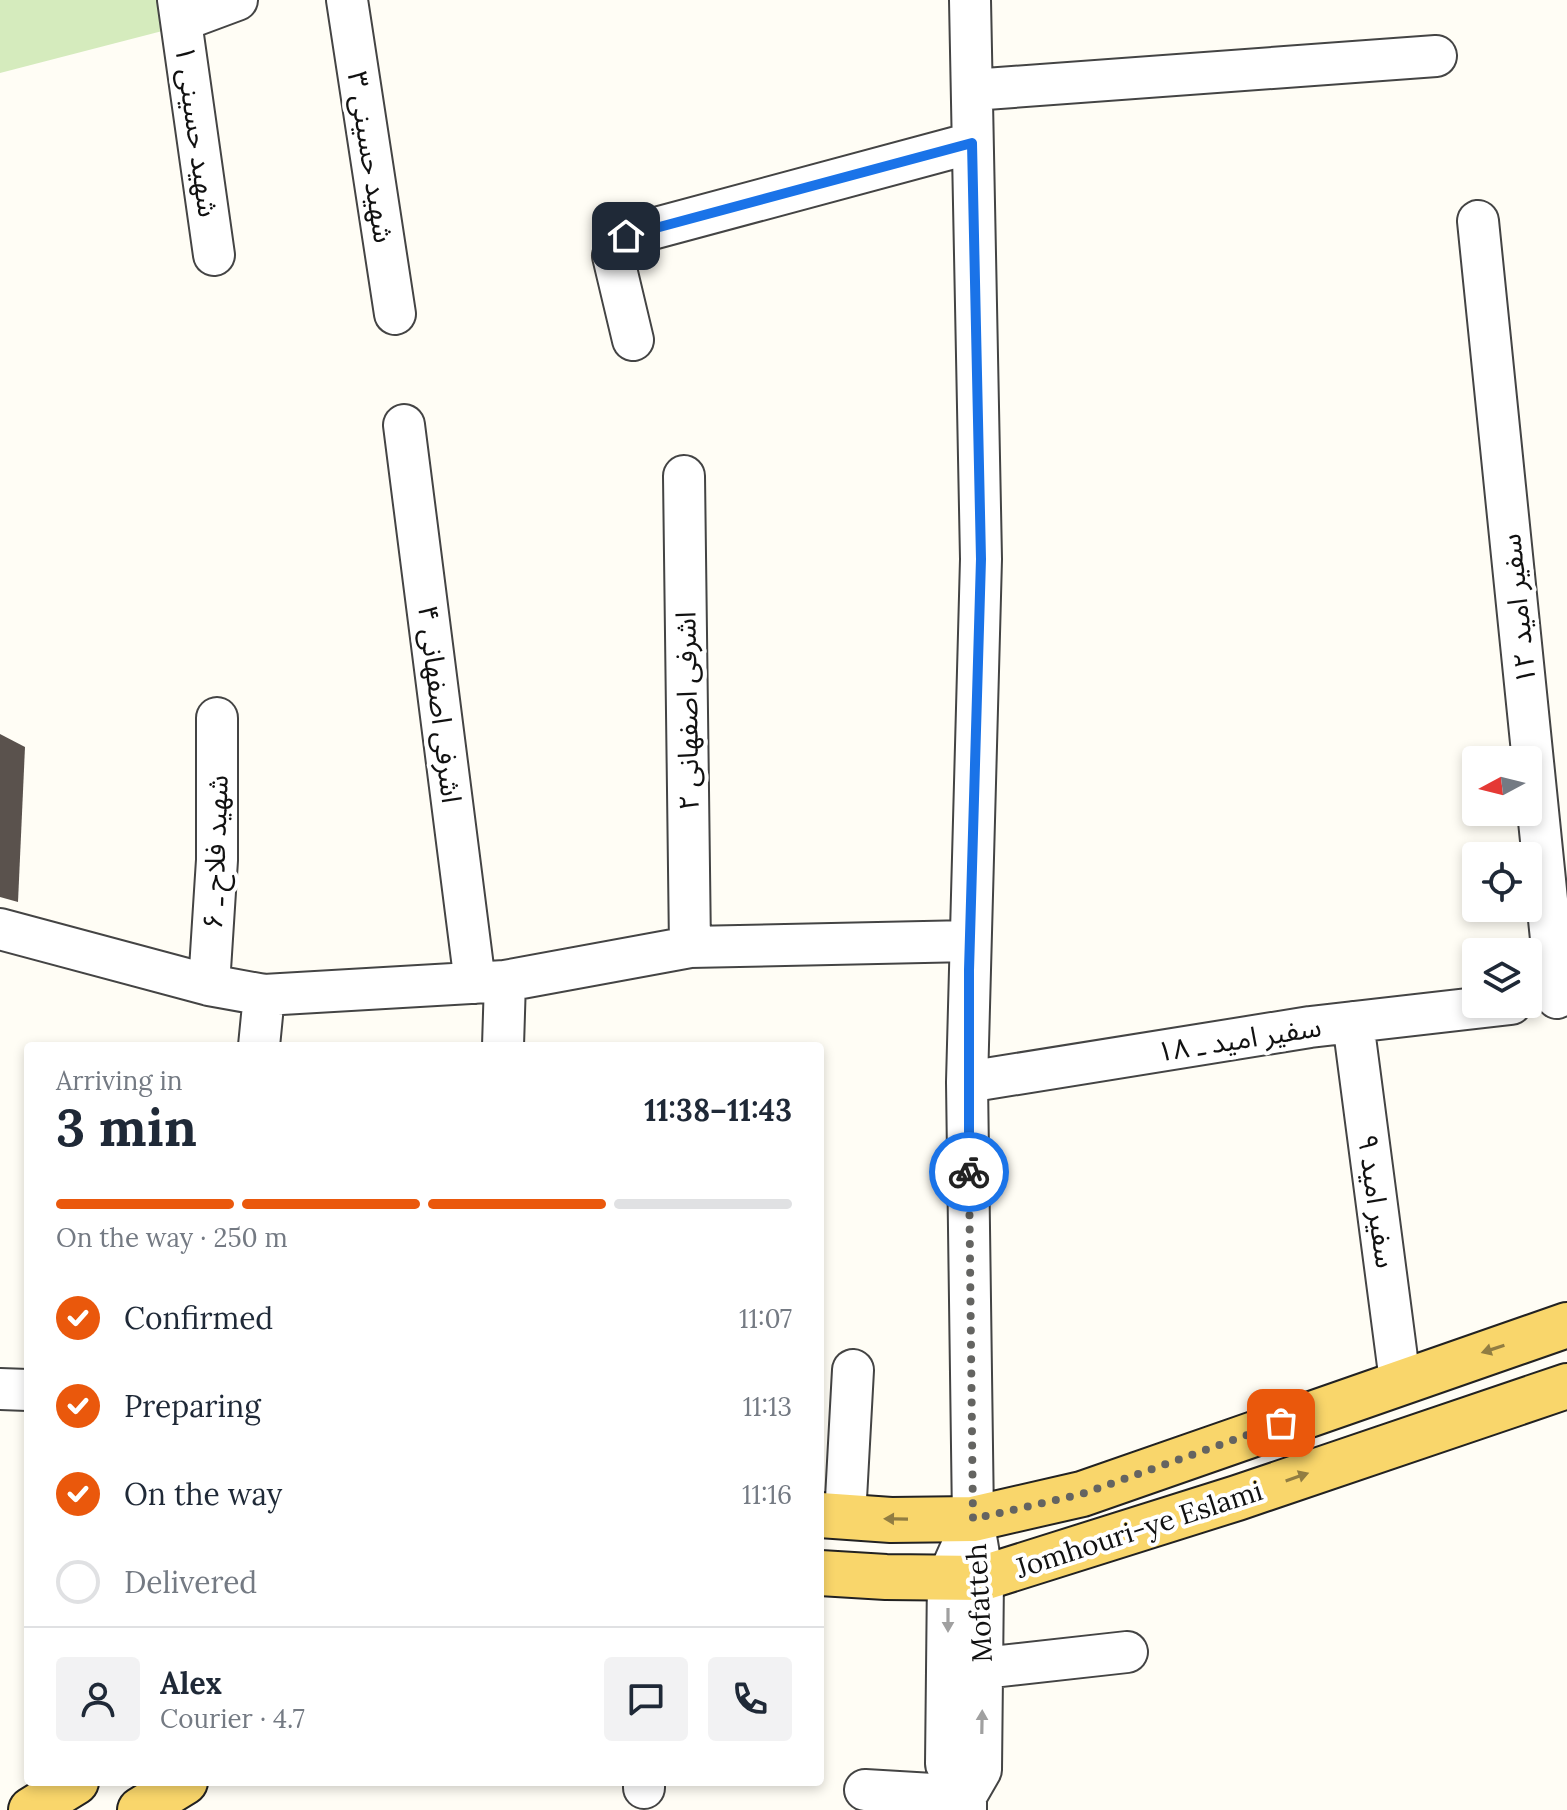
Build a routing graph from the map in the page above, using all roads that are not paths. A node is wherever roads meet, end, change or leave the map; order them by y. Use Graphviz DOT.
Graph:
graph roads {
  1 [pos="237,0"];
  2 [pos="347,0"];
  3 [pos="970,0"];
  4 [pos="178,4"];
  5 [pos="1436,56"];
  6 [pos="972,90"];
  7 [pos="972,143"];
  8 [pos="1478,221"];
  9 [pos="214,255"];
  10 [pos="395,314"];
  11 [pos="633,340"];
  12 [pos="404,425"];
  13 [pos="684,476"];
  14 [pos="217,718"];
  15 [pos="0,929"];
  16 [pos="970,941"];
  17 [pos="690,947"];
  18 [pos="490,982"];
  19 [pos="209,985"];
  20 [pos="264,995"];
  21 [pos="1551,999"];
  22 [pos="1462,1010"];
  23 [pos="1353,1022"];
  24 [pos="259,1042"];
  25 [pos="502,1042"];
  26 [pos="967,1082"];
  27 [pos="1567,1325"];
  28 [pos="853,1370"];
  29 [pos="1400,1381"];
  30 [pos="1567,1386"];
  31 [pos="0,1389"];
  32 [pos="24,1390"];
  33 [pos="832,1516"];
  34 [pos="973,1519"];
  35 [pos="824,1573"];
  36 [pos="966,1578"];
  37 [pos="1127,1652"];
  38 [pos="983,1668"];
  39 [pos="70,1786"];
  40 [pos="179,1786"];
  41 [pos="865,1790"];
  42 [pos="966,1803"];
  43 [pos="31,1810"];
  44 [pos="140,1810"];
  1 -- 4 [label="street"];
  2 -- 10 [label="street, شهید حسینی ۳"];
  3 -- 6 [label="street, Mofatteh"];
  4 -- 9 [label="street, شهید حسینی ۱"];
  5 -- 6 [label="street"];
  6 -- 7 [label="street, Mofatteh"];
  7 -- 11 [label="street"];
  7 -- 16 [label="street, Mofatteh"];
  8 -- 21 [label="street, سفیر امید ۱۲"];
  12 -- 18 [label="street, اشرفی اصفهانی ۴"];
  13 -- 17 [label="street, اشرفی اصفهانی ۲"];
  14 -- 19 [label="street, شهید فلاح ـ ۶"];
  15 -- 19 [label="street"];
  16 -- 17 [label="street"];
  16 -- 26 [label="street, Mofatteh"];
  17 -- 18 [label="street"];
  18 -- 20 [label="street"];
  18 -- 25 [label="street, اشرفی اصفهانی ۴"];
  19 -- 20 [label="street"];
  20 -- 24 [label="street"];
  22 -- 23 [label="street, سفیر امید ـ ۱۸"];
  23 -- 26 [label="street, سفیر امید ـ ۱۸"];
  23 -- 29 [label="street, سفیر امید ۹"];
  26 -- 34 [label="street, Mofatteh"];
  27 -- 29 [label="main road, Jomhouri-ye Eslami, one-way"];
  28 -- 33 [label="street"];
  29 -- 34 [label="main road, Jomhouri-ye Eslami"];
  36 -- 30 [label="main road, Jomhouri-ye Eslami, one-way"];
  31 -- 32 [label="street"];
  34 -- 33 [label="main road, Jomhouri-ye Eslami, one-way"];
  34 -- 36 [label="street, Mofatteh"];
  35 -- 36 [label="main road, Jomhouri-ye Eslami"];
  36 -- 38 [label="street, Mofatteh"];
  36 -- 42 [label="street, one-way"];
  37 -- 38 [label="street"];
  42 -- 38 [label="street, Mofatteh, one-way"];
  39 -- 43 [label="main road"];
  40 -- 44 [label="main road"];
  41 -- 42 [label="street"];
}
